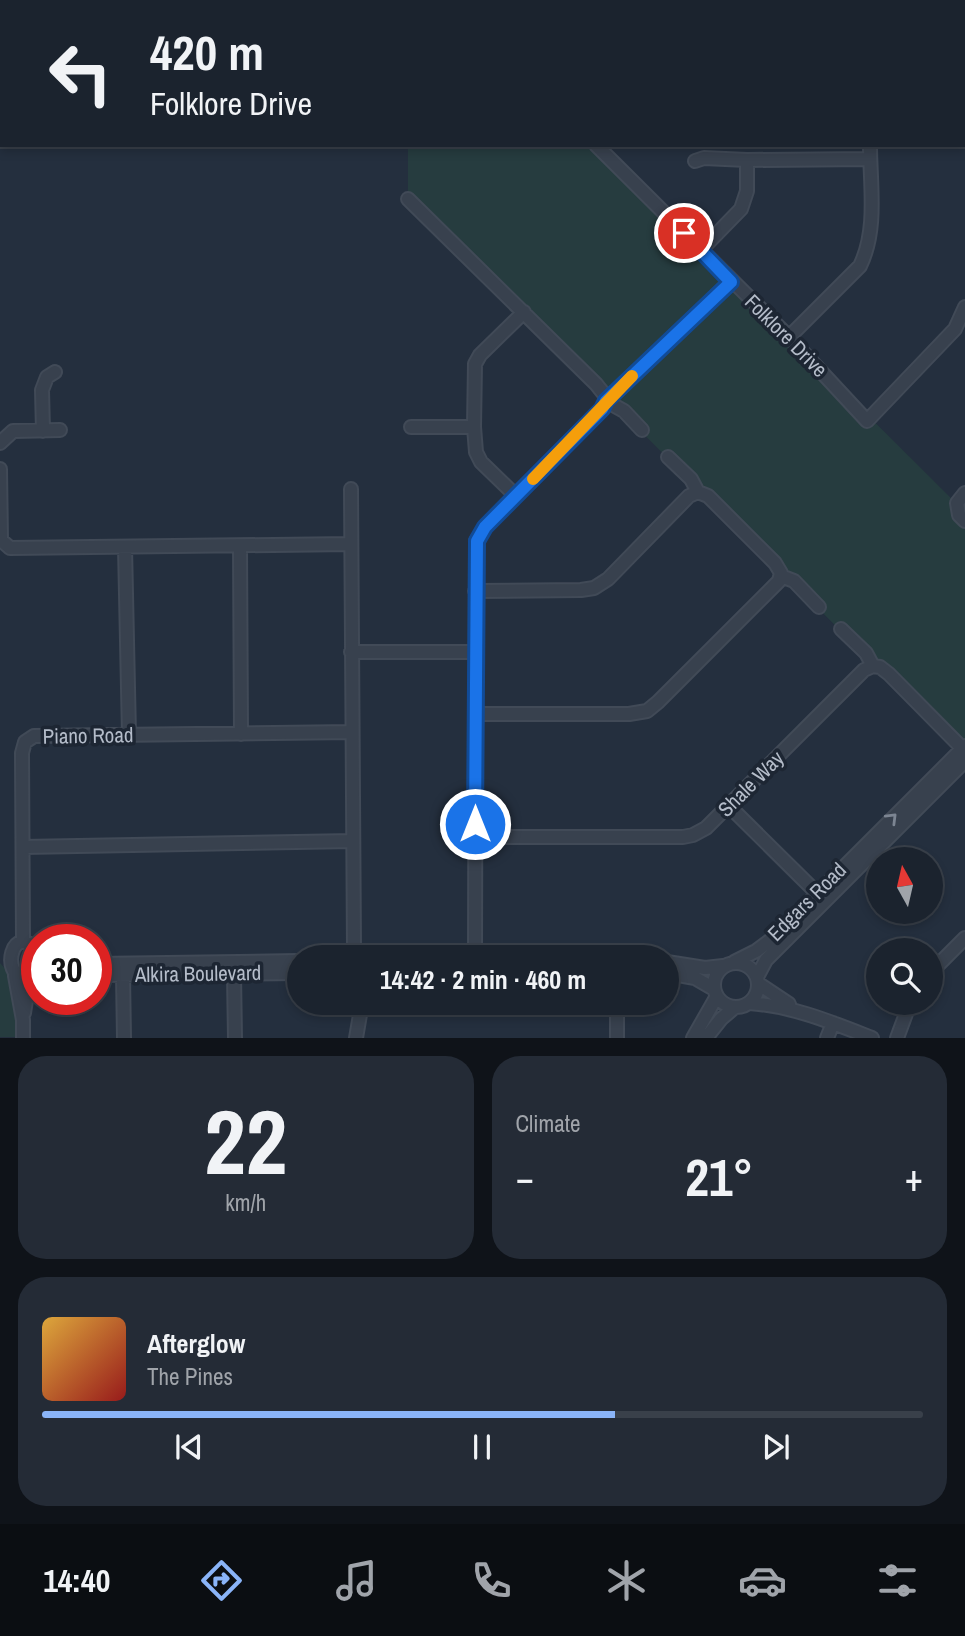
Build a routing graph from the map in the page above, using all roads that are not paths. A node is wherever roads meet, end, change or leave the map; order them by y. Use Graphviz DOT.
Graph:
graph roads {
  1 [pos="598,147"];
  2 [pos="870,147"];
  3 [pos="870,159"];
  4 [pos="747,160"];
  5 [pos="695,161"];
  6 [pos="408,199"];
  7 [pos="701,250"];
  8 [pos="731,282"];
  9 [pos="965,307"];
  10 [pos="524,312"];
  11 [pos="789,337"];
  12 [pos="55,372"];
  13 [pos="606,401"];
  14 [pos="411,427"];
  15 [pos="474,427"];
  16 [pos="60,430"];
  17 [pos="642,430"];
  18 [pos="43,431"];
  19 [pos="0,443"];
  20 [pos="668,457"];
  21 [pos="0,469"];
  22 [pos="351,489"];
  23 [pos="698,492"];
  24 [pos="965,493"];
  25 [pos="516,496"];
  26 [pos="965,521"];
  27 [pos="351,544"];
  28 [pos="240,546"];
  29 [pos="125,547"];
  30 [pos="781,576"];
  31 [pos="475,591"];
  32 [pos="819,607"];
  33 [pos="841,629"];
  34 [pos="351,652"];
  35 [pos="475,652"];
  36 [pos="873,666"];
  37 [pos="475,714"];
  38 [pos="352,732"];
  39 [pos="241,734"];
  40 [pos="129,735"];
  41 [pos="964,748"];
  42 [pos="965,761"];
  43 [pos="729,806"];
  44 [pos="475,837"];
  45 [pos="353,841"];
  46 [pos="23,847"];
  47 [pos="822,897"];
  48 [pos="965,938"];
  49 [pos="12,943"];
  50 [pos="354,945"];
  51 [pos="475,945"];
  52 [pos="943,960"];
  53 [pos="287,961"];
  54 [pos="2,962"];
  55 [pos="112,964"];
  56 [pos="679,964"];
  57 [pos="729,964"];
  58 [pos="287,973"];
  59 [pos="234,974"];
  60 [pos="21,975"];
  61 [pos="112,975"];
  62 [pos="123,975"];
  63 [pos="679,975"];
  64 [pos="15,976"];
  65 [pos="758,980"];
  66 [pos="716,993"];
  67 [pos="749,1003"];
  68 [pos="735,1007"];
  69 [pos="802,1011"];
  70 [pos="24,1015"];
  71 [pos="352,1015"];
  72 [pos="360,1015"];
  73 [pos="617,1015"];
  74 [pos="906,1015"];
  75 [pos="23,1020"];
  76 [pos="833,1023"];
  77 [pos="23,1038"];
  78 [pos="124,1038"];
  79 [pos="235,1038"];
  80 [pos="355,1038"];
  81 [pos="617,1038"];
  82 [pos="693,1038"];
  83 [pos="706,1038"];
  84 [pos="827,1038"];
  85 [pos="872,1038"];
  86 [pos="897,1038"];
  1 -- 7 [label="street, Folklore Drive"];
  2 -- 3 [label="street"];
  3 -- 4 [label="street"];
  3 -- 11 [label="street"];
  4 -- 5 [label="street"];
  4 -- 7 [label="street"];
  6 -- 10 [label="street"];
  7 -- 8 [label="street, Folklore Drive"];
  8 -- 11 [label="street, Folklore Drive"];
  8 -- 13 [label="street"];
  9 -- 11 [label="street, Folklore Drive"];
  10 -- 13 [label="street"];
  10 -- 15 [label="street"];
  12 -- 18 [label="street"];
  13 -- 17 [label="street"];
  13 -- 25 [label="street"];
  14 -- 15 [label="street"];
  15 -- 25 [label="street"];
  16 -- 18 [label="street"];
  18 -- 19 [label="street"];
  20 -- 23 [label="street"];
  21 -- 29 [label="street"];
  22 -- 27 [label="street"];
  23 -- 30 [label="street"];
  23 -- 31 [label="street"];
  24 -- 26 [label="street"];
  25 -- 31 [label="street"];
  27 -- 28 [label="street"];
  27 -- 34 [label="street"];
  28 -- 29 [label="street"];
  28 -- 39 [label="street"];
  29 -- 40 [label="street"];
  30 -- 32 [label="street"];
  30 -- 37 [label="street"];
  31 -- 35 [label="street"];
  33 -- 36 [label="street"];
  34 -- 35 [label="street"];
  34 -- 38 [label="street"];
  35 -- 37 [label="street"];
  36 -- 41 [label="street"];
  36 -- 43 [label="street, Shale Way"];
  37 -- 44 [label="street"];
  38 -- 39 [label="street, Piano Road"];
  38 -- 45 [label="street"];
  39 -- 40 [label="street, Piano Road"];
  40 -- 46 [label="street, Piano Road"];
  47 -- 41 [label="street, Edgars Road, one-way"];
  42 -- 47 [label="street, Edgars Road"];
  43 -- 44 [label="street, Shale Way"];
  43 -- 47 [label="street"];
  44 -- 51 [label="street"];
  45 -- 46 [label="street"];
  45 -- 50 [label="street"];
  46 -- 49 [label="street, Piano Road"];
  47 -- 57 [label="street, Edgars Road"];
  47 -- 65 [label="street, Edgars Road"];
  48 -- 52 [label="street"];
  49 -- 54 [label="street"];
  53 -- 55 [label="street, Alkira Boulevard"];
  54 -- 64 [label="street"];
  56 -- 57 [label="street"];
  57 -- 65 [label="street"];
  57 -- 66 [label="street"];
  58 -- 59 [label="street, Alkira Boulevard"];
  59 -- 62 [label="street, Alkira Boulevard"];
  59 -- 79 [label="street"];
  60 -- 64 [label="street"];
  61 -- 62 [label="street, Alkira Boulevard"];
  62 -- 78 [label="street"];
  63 -- 66 [label="street"];
  64 -- 75 [label="street"];
  65 -- 67 [label="street"];
  65 -- 69 [label="street"];
  66 -- 68 [label="street"];
  66 -- 82 [label="street"];
  67 -- 68 [label="street"];
  67 -- 69 [label="street"];
  68 -- 83 [label="street"];
  69 -- 76 [label="street"];
  70 -- 75 [label="street"];
  71 -- 80 [label="street"];
  72 -- 80 [label="street"];
  73 -- 81 [label="street"];
  74 -- 86 [label="street"];
  75 -- 77 [label="street"];
  76 -- 84 [label="street"];
  76 -- 85 [label="street"];
}
